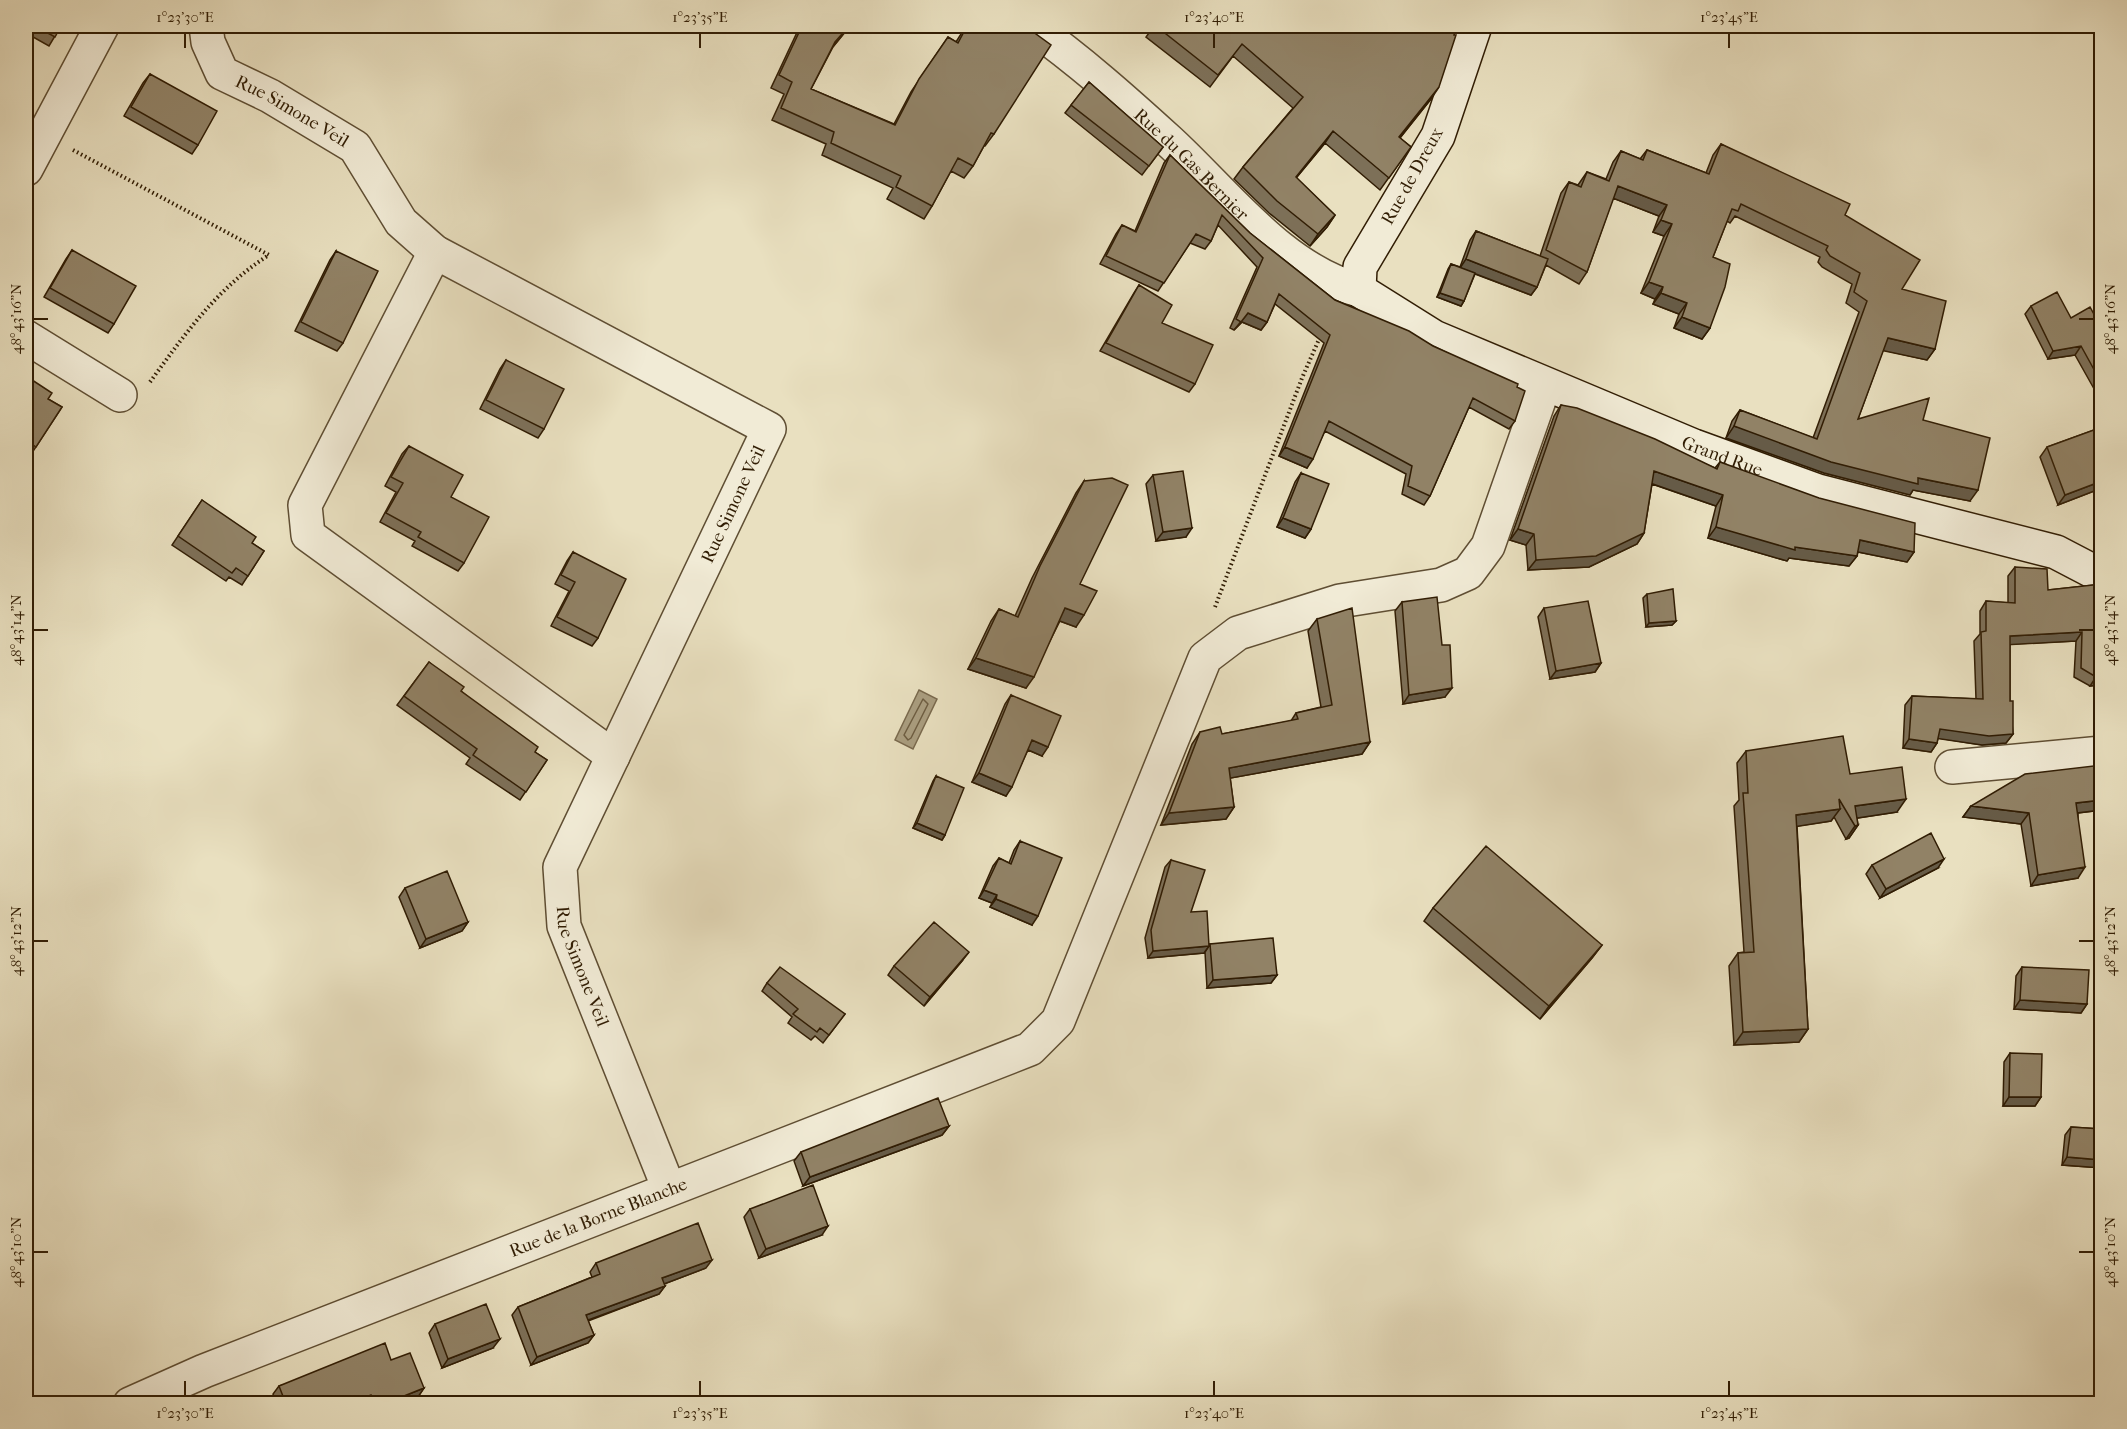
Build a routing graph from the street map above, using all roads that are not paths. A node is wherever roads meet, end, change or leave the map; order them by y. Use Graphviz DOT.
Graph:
graph roads {
  1 [pos="102,26"];
  2 [pos="1031,26"];
  3 [pos="1475,26"];
  4 [pos="207,34"];
  5 [pos="26,170"];
  6 [pos="435,252"];
  7 [pos="1359,290"];
  8 [pos="26,337"];
  9 [pos="1544,386"];
  10 [pos="120,395"];
  11 [pos="2102,576"];
  12 [pos="2102,753"];
  13 [pos="613,756"];
  14 [pos="1952,767"];
  15 [pos="669,1190"];
  16 [pos="130,1404"];
  1 -- 5 [label="street"];
  2 -- 7 [label="street, Rue du Gas Bernier"];
  3 -- 7 [label="street, Rue de Dreux"];
  4 -- 6 [label="street, Rue Simone Veil"];
  6 -- 13 [label="street"];
  6 -- 13 [label="street, Rue Simone Veil"];
  7 -- 9 [label="street, Grand Rue"];
  8 -- 10 [label="street"];
  9 -- 11 [label="street, Grand Rue"];
  9 -- 15 [label="street, Rue de la Borne Blanche"];
  12 -- 14 [label="street"];
  13 -- 15 [label="street, Rue Simone Veil"];
  15 -- 16 [label="street, Rue de la Borne Blanche"];
}
